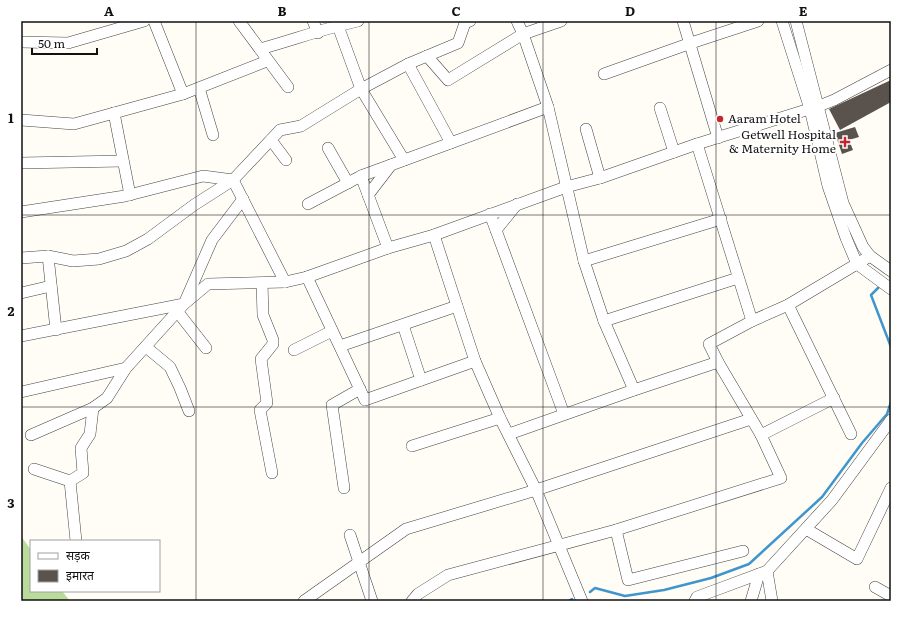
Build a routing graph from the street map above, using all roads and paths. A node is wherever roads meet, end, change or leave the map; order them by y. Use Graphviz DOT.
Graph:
graph roads {
  1 [pos="144,21"];
  2 [pos="154,21"];
  3 [pos="238,21"];
  4 [pos="313,21"];
  5 [pos="358,21"];
  6 [pos="470,21"];
  7 [pos="517,21"];
  8 [pos="683,21"];
  9 [pos="758,21"];
  10 [pos="782,21"];
  11 [pos="796,21"];
  12 [pos="554,22"];
  13 [pos="340,32"];
  14 [pos="318,33"];
  15 [pos="523,34"];
  16 [pos="21,42"];
  17 [pos="691,43"];
  18 [pos="260,49"];
  19 [pos="427,56"];
  20 [pos="267,60"];
  21 [pos="408,64"];
  22 [pos="891,70"];
  23 [pos="604,74"];
  24 [pos="288,86"];
  25 [pos="199,88"];
  26 [pos="361,89"];
  27 [pos="182,94"];
  28 [pos="548,107"];
  29 [pos="814,107"];
  30 [pos="660,108"];
  31 [pos="114,113"];
  32 [pos="21,120"];
  33 [pos="586,129"];
  34 [pos="213,135"];
  35 [pos="718,138"];
  36 [pos="271,140"];
  37 [pos="451,143"];
  38 [pos="698,144"];
  39 [pos="328,148"];
  40 [pos="674,152"];
  41 [pos="286,160"];
  42 [pos="404,160"];
  43 [pos="123,161"];
  44 [pos="21,163"];
  45 [pos="392,164"];
  46 [pos="361,176"];
  47 [pos="600,178"];
  48 [pos="233,180"];
  49 [pos="348,183"];
  50 [pos="566,188"];
  51 [pos="130,195"];
  52 [pos="368,195"];
  53 [pos="241,197"];
  54 [pos="308,204"];
  55 [pos="517,204"];
  56 [pos="21,212"];
  57 [pos="490,214"];
  58 [pos="721,219"];
  59 [pos="496,230"];
  60 [pos="434,235"];
  61 [pos="388,248"];
  62 [pos="48,256"];
  63 [pos="870,256"];
  64 [pos="21,258"];
  65 [pos="584,261"];
  66 [pos="857,264"];
  67 [pos="891,271"];
  68 [pos="307,277"];
  69 [pos="738,278"];
  70 [pos="285,282"];
  71 [pos="262,283"];
  72 [pos="51,286"];
  73 [pos="891,289"];
  74 [pos="21,293"];
  75 [pos="788,305"];
  76 [pos="457,306"];
  77 [pos="181,307"];
  78 [pos="752,321"];
  79 [pos="604,322"];
  80 [pos="403,325"];
  81 [pos="56,330"];
  82 [pos="332,331"];
  83 [pos="21,336"];
  84 [pos="340,346"];
  85 [pos="146,347"];
  86 [pos="206,348"];
  87 [pos="294,350"];
  88 [pos="476,361"];
  89 [pos="718,362"];
  90 [pos="126,368"];
  91 [pos="420,380"];
  92 [pos="360,390"];
  93 [pos="634,390"];
  94 [pos="21,392"];
  95 [pos="834,398"];
  96 [pos="93,408"];
  97 [pos="189,411"];
  98 [pos="564,414"];
  99 [pos="500,418"];
  100 [pos="751,419"];
  101 [pos="891,420"];
  102 [pos="509,434"];
  103 [pos="851,434"];
  104 [pos="31,435"];
  105 [pos="761,435"];
  106 [pos="886,436"];
  107 [pos="412,446"];
  108 [pos="34,469"];
  109 [pos="272,473"];
  110 [pos="70,481"];
  111 [pos="344,488"];
  112 [pos="891,488"];
  113 [pos="536,490"];
  114 [pos="806,529"];
  115 [pos="616,530"];
  116 [pos="350,535"];
  117 [pos="76,540"];
  118 [pos="560,546"];
  119 [pos="743,551"];
  120 [pos="359,562"];
  121 [pos="763,572"];
  122 [pos="875,587"];
  123 [pos="322,596"];
  124 [pos="891,596"];
  125 [pos="304,601"];
  126 [pos="372,601"];
  127 [pos="412,601"];
  128 [pos="582,601"];
  129 [pos="695,601"];
  130 [pos="751,601"];
  131 [pos="772,601"];
  1 -- 16 [label="street"];
  2 -- 27 [label="street"];
  3 -- 18 [label="street"];
  4 -- 14 [label="street"];
  5 -- 13 [label="street"];
  6 -- 19 [label="street"];
  7 -- 15 [label="street"];
  8 -- 17 [label="street"];
  9 -- 17 [label="street"];
  10 -- 29 [label="street"];
  11 -- 29 [label="street"];
  12 -- 15 [label="street"];
  13 -- 14 [label="street"];
  13 -- 26 [label="street"];
  14 -- 18 [label="street"];
  15 -- 19 [label="street"];
  15 -- 28 [label="street"];
  17 -- 23 [label="street"];
  17 -- 35 [label="street"];
  18 -- 20 [label="street"];
  19 -- 21 [label="street"];
  20 -- 24 [label="street"];
  20 -- 25 [label="street"];
  21 -- 26 [label="street"];
  21 -- 37 [label="street"];
  22 -- 29 [label="street"];
  25 -- 27 [label="street"];
  25 -- 34 [label="street"];
  26 -- 36 [label="street"];
  26 -- 42 [label="street"];
  27 -- 31 [label="street"];
  28 -- 37 [label="street"];
  28 -- 50 [label="street"];
  29 -- 35 [label="street"];
  29 -- 63 [label="street"];
  29 -- 66 [label="street"];
  30 -- 40 [label="street"];
  31 -- 32 [label="street"];
  31 -- 43 [label="street"];
  33 -- 47 [label="street"];
  35 -- 38 [label="street"];
  36 -- 41 [label="street"];
  36 -- 48 [label="street"];
  37 -- 42 [label="street"];
  38 -- 40 [label="street"];
  38 -- 58 [label="street"];
  39 -- 49 [label="street"];
  40 -- 47 [label="street"];
  42 -- 45 [label="street"];
  43 -- 44 [label="street"];
  43 -- 51 [label="street"];
  45 -- 46 [label="street"];
  45 -- 52 [label="street"];
  46 -- 49 [label="street"];
  46 -- 52 [label="street"];
  47 -- 50 [label="street"];
  48 -- 51 [label="street"];
  48 -- 53 [label="street"];
  48 -- 62 [label="street"];
  49 -- 54 [label="street"];
  50 -- 55 [label="street"];
  50 -- 65 [label="street"];
  51 -- 56 [label="street"];
  52 -- 61 [label="street"];
  53 -- 70 [label="street"];
  53 -- 77 [label="street"];
  55 -- 57 [label="street"];
  55 -- 59 [label="street"];
  57 -- 59 [label="street"];
  57 -- 60 [label="street"];
  58 -- 65 [label="street"];
  58 -- 69 [label="street"];
  59 -- 98 [label="street"];
  60 -- 61 [label="street"];
  60 -- 76 [label="street"];
  61 -- 68 [label="street"];
  62 -- 64 [label="street"];
  62 -- 72 [label="street"];
  63 -- 66 [label="street"];
  63 -- 67 [label="street"];
  65 -- 79 [label="street"];
  66 -- 73 [label="street"];
  66 -- 75 [label="street"];
  68 -- 70 [label="street"];
  68 -- 82 [label="street"];
  69 -- 78 [label="street"];
  69 -- 79 [label="street"];
  70 -- 71 [label="street"];
  71 -- 77 [label="street"];
  71 -- 109 [label="street"];
  72 -- 74 [label="street"];
  72 -- 81 [label="street"];
  75 -- 78 [label="street"];
  75 -- 95 [label="street"];
  76 -- 80 [label="street"];
  76 -- 88 [label="street"];
  77 -- 81 [label="street"];
  77 -- 85 [label="street"];
  77 -- 86 [label="street"];
  78 -- 89 [label="street"];
  79 -- 93 [label="street"];
  80 -- 84 [label="street"];
  80 -- 91 [label="street"];
  81 -- 83 [label="street"];
  82 -- 84 [label="street"];
  82 -- 87 [label="street"];
  84 -- 92 [label="street"];
  85 -- 90 [label="street"];
  85 -- 97 [label="street"];
  88 -- 91 [label="street"];
  88 -- 99 [label="street"];
  89 -- 93 [label="street"];
  89 -- 100 [label="street"];
  90 -- 94 [label="street"];
  90 -- 96 [label="street"];
  91 -- 92 [label="street"];
  92 -- 111 [label="street"];
  93 -- 98 [label="street"];
  95 -- 103 [label="street"];
  95 -- 105 [label="street"];
  96 -- 104 [label="street"];
  96 -- 110 [label="street"];
  98 -- 102 [label="street"];
  99 -- 102 [label="street"];
  99 -- 107 [label="street"];
  100 -- 105 [label="street"];
  100 -- 113 [label="street"];
  101 -- 106 [label="street"];
  102 -- 113 [label="street"];
  105 -- 115 [label="street"];
  106 -- 114 [label="street"];
  108 -- 110 [label="street"];
  110 -- 117 [label="street"];
  112 -- 114 [label="street"];
  113 -- 118 [label="street"];
  113 -- 120 [label="street"];
  114 -- 121 [label="street"];
  115 -- 118 [label="street"];
  115 -- 119 [label="street"];
  116 -- 120 [label="street"];
  118 -- 127 [label="street"];
  118 -- 128 [label="street"];
  120 -- 123 [label="street"];
  120 -- 126 [label="street"];
  121 -- 129 [label="street"];
  121 -- 130 [label="street"];
  121 -- 131 [label="street"];
  122 -- 124 [label="street"];
  123 -- 125 [label="street"];
}
